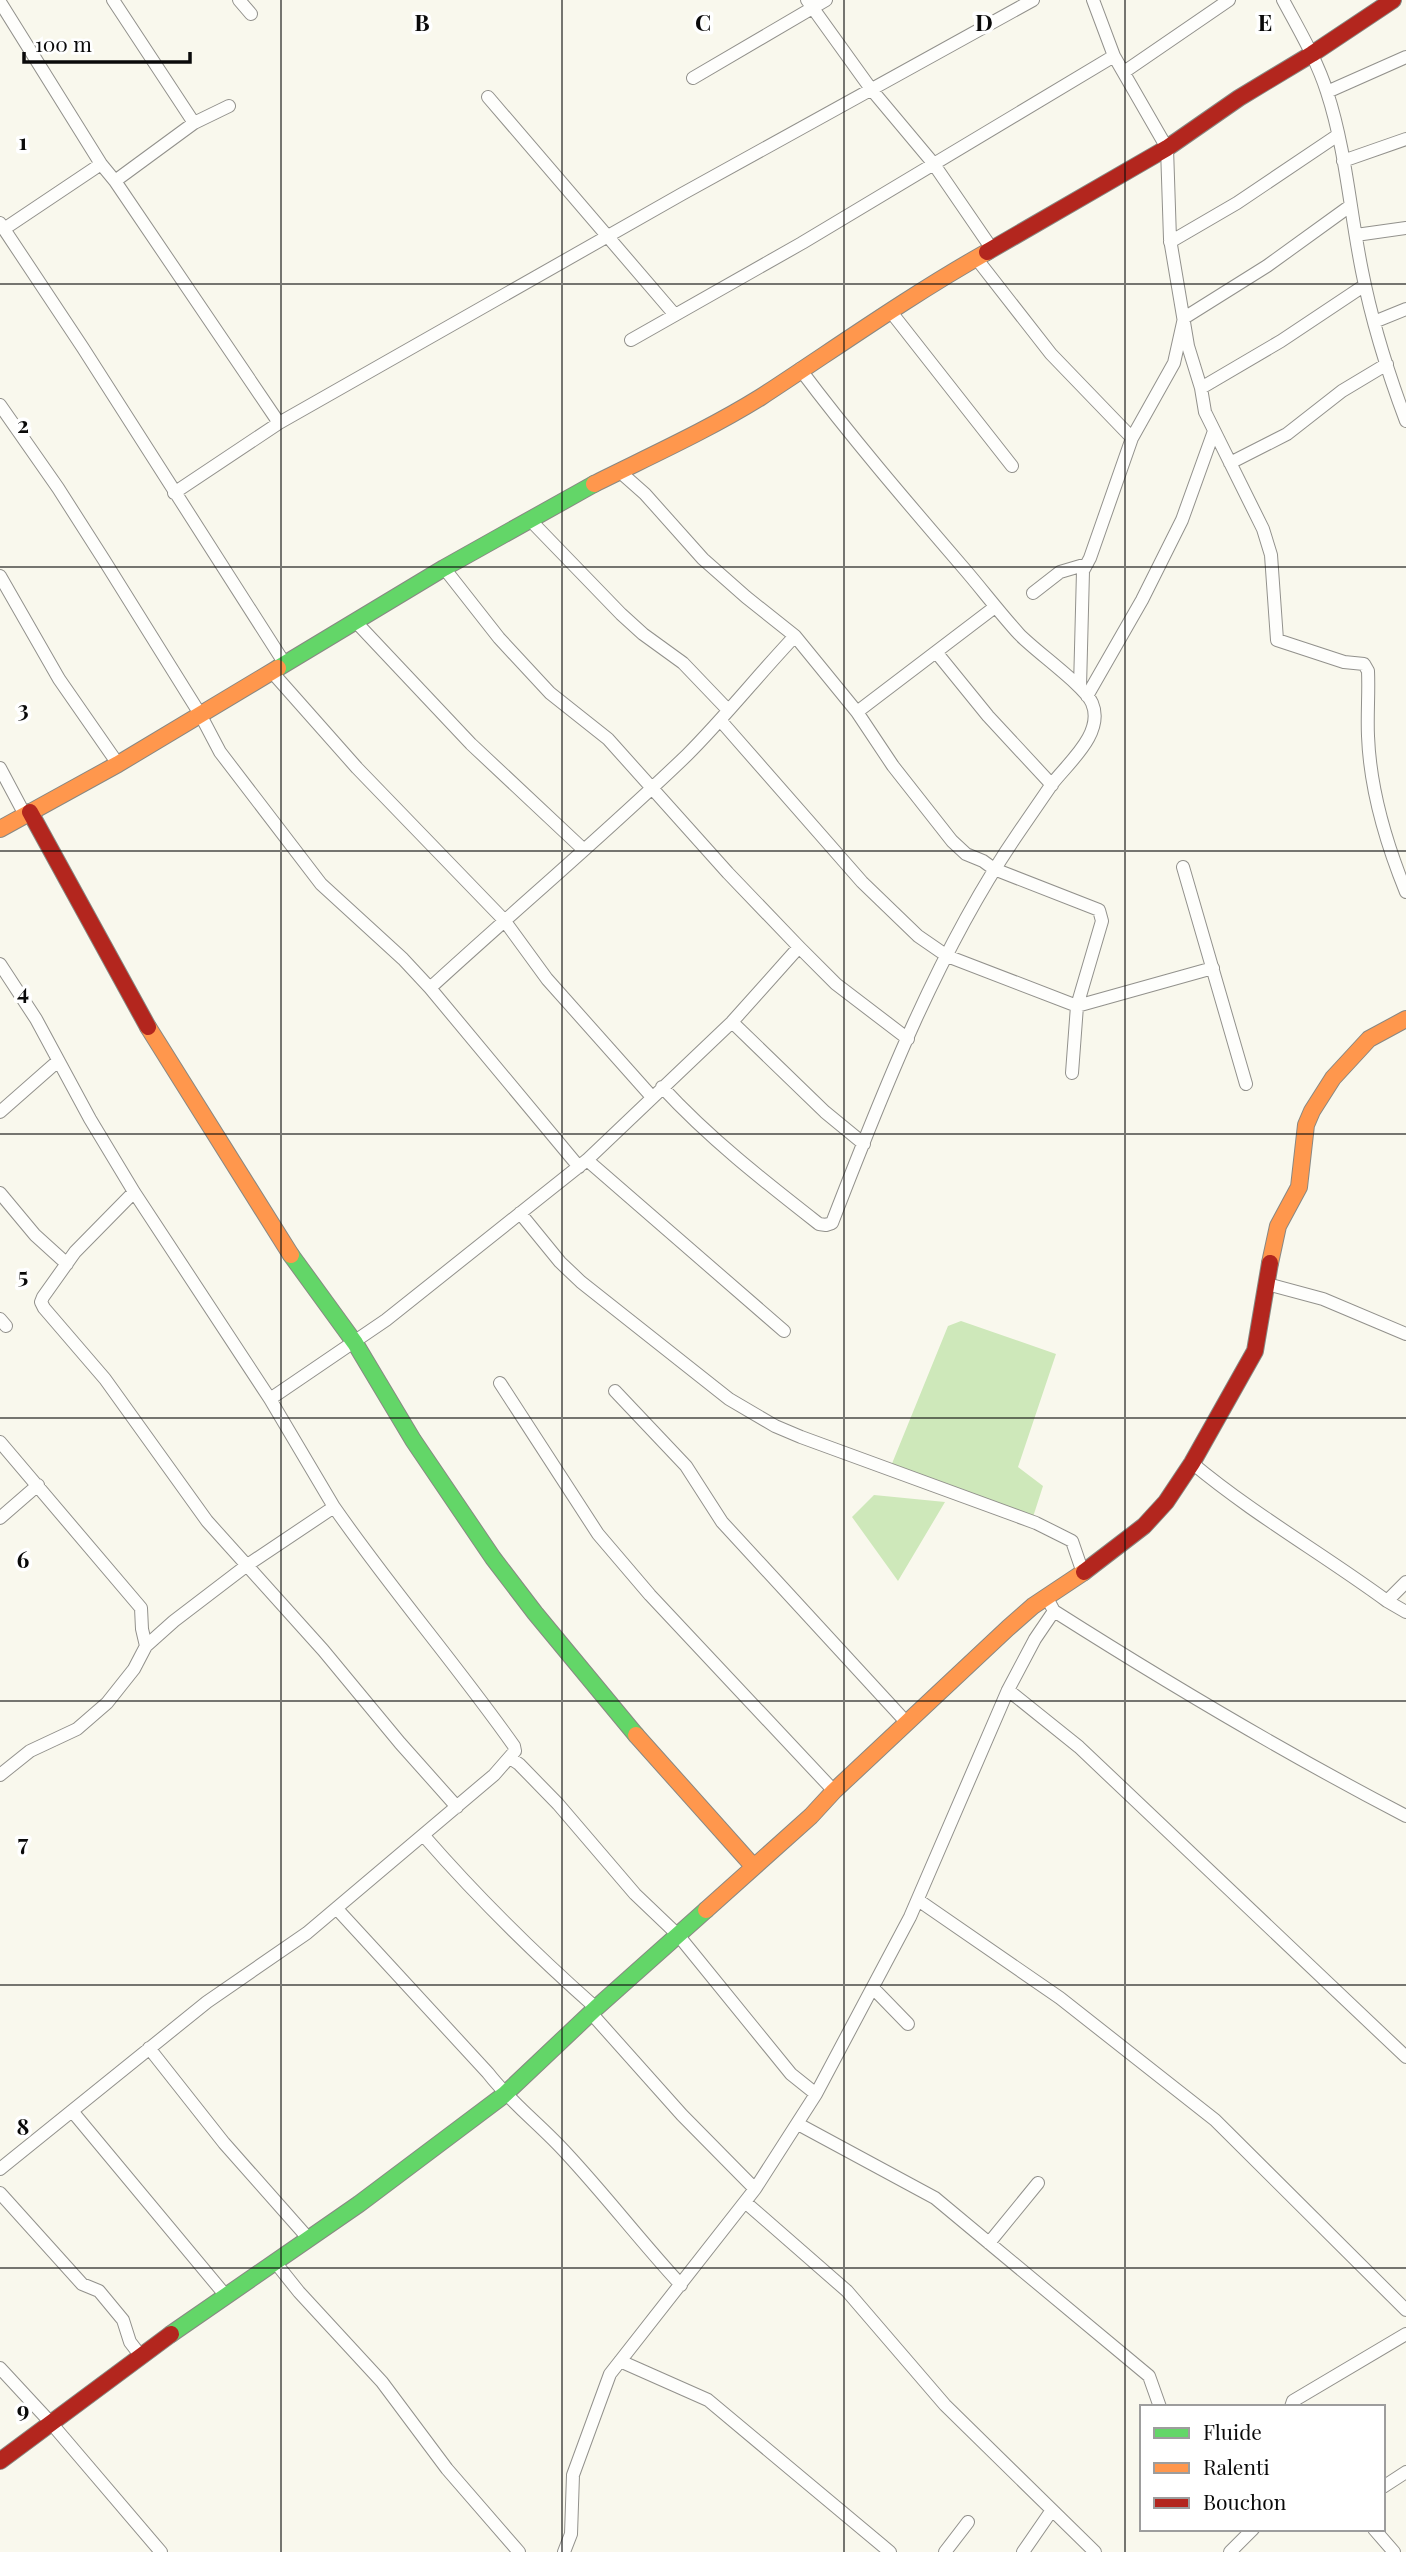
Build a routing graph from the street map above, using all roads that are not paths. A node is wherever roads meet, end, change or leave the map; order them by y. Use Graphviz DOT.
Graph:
graph roads {
  1 [pos="113,0"];
  2 [pos="239,0"];
  3 [pos="826,0"];
  4 [pos="1033,0"];
  5 [pos="1229,0"];
  6 [pos="1283,0"];
  7 [pos="1393,0"];
  8 [pos="1095,1"];
  9 [pos="0,2"];
  10 [pos="810,4"];
  11 [pos="251,14"];
  12 [pos="1312,54"];
  13 [pos="1114,56"];
  14 [pos="1406,57"];
  15 [pos="1124,72"];
  16 [pos="693,78"];
  17 [pos="871,89"];
  18 [pos="1327,92"];
  19 [pos="488,97"];
  20 [pos="229,106"];
  21 [pos="194,122"];
  22 [pos="1338,135"];
  23 [pos="1406,139"];
  24 [pos="1167,148"];
  25 [pos="1343,161"];
  26 [pos="933,163"];
  27 [pos="101,164"];
  28 [pos="115,181"];
  29 [pos="1350,206"];
  30 [pos="2,226"];
  31 [pos="1406,228"];
  32 [pos="1356,235"];
  33 [pos="609,237"];
  34 [pos="1170,242"];
  35 [pos="992,250"];
  36 [pos="976,258"];
  37 [pos="1365,285"];
  38 [pos="1406,309"];
  39 [pos="891,312"];
  40 [pos="675,315"];
  41 [pos="1184,318"];
  42 [pos="1374,322"];
  43 [pos="631,340"];
  44 [pos="1387,364"];
  45 [pos="800,369"];
  46 [pos="1201,388"];
  47 [pos="0,405"];
  48 [pos="1405,415"];
  49 [pos="279,423"];
  50 [pos="1214,431"];
  51 [pos="1132,438"];
  52 [pos="1230,463"];
  53 [pos="1012,466"];
  54 [pos="620,471"];
  55 [pos="174,493"];
  56 [pos="531,521"];
  57 [pos="1087,564"];
  58 [pos="444,568"];
  59 [pos="0,576"];
  60 [pos="1033,593"];
  61 [pos="995,607"];
  62 [pos="355,621"];
  63 [pos="795,636"];
  64 [pos="936,652"];
  65 [pos="279,668"];
  66 [pos="1084,692"];
  67 [pos="857,712"];
  68 [pos="200,714"];
  69 [pos="724,715"];
  70 [pos="118,764"];
  71 [pos="0,768"];
  72 [pos="1052,785"];
  73 [pos="652,788"];
  74 [pos="27,813"];
  75 [pos="0,829"];
  76 [pos="584,850"];
  77 [pos="1183,867"];
  78 [pos="994,869"];
  79 [pos="1406,892"];
  80 [pos="504,920"];
  81 [pos="799,947"];
  82 [pos="947,956"];
  83 [pos="0,964"];
  84 [pos="1213,968"];
  85 [pos="430,988"];
  86 [pos="1077,1006"];
  87 [pos="1406,1019"];
  88 [pos="732,1022"];
  89 [pos="908,1039"];
  90 [pos="58,1061"];
  91 [pos="1072,1073"];
  92 [pos="1246,1084"];
  93 [pos="662,1087"];
  94 [pos="652,1097"];
  95 [pos="0,1112"];
  96 [pos="864,1144"];
  97 [pos="583,1163"];
  98 [pos="134,1192"];
  99 [pos="0,1194"];
  100 [pos="520,1213"];
  101 [pos="66,1264"];
  102 [pos="1267,1284"];
  103 [pos="784,1331"];
  104 [pos="1406,1334"];
  105 [pos="355,1343"];
  106 [pos="500,1383"];
  107 [pos="615,1391"];
  108 [pos="270,1399"];
  109 [pos="0,1441"];
  110 [pos="1192,1463"];
  111 [pos="38,1485"];
  112 [pos="334,1507"];
  113 [pos="0,1518"];
  114 [pos="246,1566"];
  115 [pos="1083,1573"];
  116 [pos="1406,1583"];
  117 [pos="1387,1601"];
  118 [pos="1050,1605"];
  119 [pos="1406,1612"];
  120 [pos="146,1646"];
  121 [pos="1008,1690"];
  122 [pos="907,1723"];
  123 [pos="510,1758"];
  124 [pos="0,1775"];
  125 [pos="834,1791"];
  126 [pos="457,1807"];
  127 [pos="1406,1816"];
  128 [pos="424,1836"];
  129 [pos="752,1866"];
  130 [pos="918,1900"];
  131 [pos="337,1909"];
  132 [pos="678,1935"];
  133 [pos="873,1989"];
  134 [pos="594,2011"];
  135 [pos="908,2024"];
  136 [pos="149,2049"];
  137 [pos="1406,2057"];
  138 [pos="816,2094"];
  139 [pos="505,2095"];
  140 [pos="72,2111"];
  141 [pos="798,2124"];
  142 [pos="0,2169"];
  143 [pos="1038,2183"];
  144 [pos="755,2189"];
  145 [pos="0,2193"];
  146 [pos="744,2202"];
  147 [pos="308,2238"];
  148 [pos="989,2243"];
  149 [pos="275,2262"];
  150 [pos="681,2285"];
  151 [pos="226,2296"];
  152 [pos="1406,2310"];
  153 [pos="1406,2334"];
  154 [pos="140,2355"];
  155 [pos="620,2361"];
  156 [pos="0,2368"];
  157 [pos="1159,2405"];
  158 [pos="1292,2405"];
  159 [pos="51,2423"];
  160 [pos="0,2461"];
  161 [pos="1406,2472"];
  162 [pos="1385,2486"];
  163 [pos="1052,2510"];
  164 [pos="968,2522"];
  165 [pos="1251,2531"];
  166 [pos="1376,2531"];
  167 [pos="161,2552"];
  168 [pos="519,2552"];
  169 [pos="564,2552"];
  170 [pos="890,2552"];
  171 [pos="944,2552"];
  172 [pos="1023,2552"];
  173 [pos="1095,2552"];
  174 [pos="1230,2552"];
  175 [pos="1394,2552"];
  1 -- 21 [label="street"];
  2 -- 11 [label="street"];
  3 -- 10 [label="street"];
  4 -- 17 [label="street"];
  5 -- 15 [label="street"];
  6 -- 12 [label="street"];
  7 -- 12 [label="street"];
  8 -- 13 [label="street"];
  9 -- 27 [label="street"];
  10 -- 16 [label="street"];
  10 -- 17 [label="street"];
  12 -- 18 [label="street"];
  12 -- 24 [label="street"];
  13 -- 15 [label="street"];
  13 -- 26 [label="street"];
  14 -- 18 [label="street"];
  15 -- 24 [label="street"];
  17 -- 26 [label="street"];
  17 -- 33 [label="street"];
  18 -- 22 [label="street"];
  19 -- 33 [label="street"];
  20 -- 21 [label="street"];
  21 -- 28 [label="street"];
  22 -- 25 [label="street"];
  22 -- 34 [label="street"];
  23 -- 25 [label="street"];
  24 -- 34 [label="street"];
  24 -- 35 [label="street"];
  25 -- 29 [label="street"];
  26 -- 35 [label="street"];
  26 -- 40 [label="street"];
  27 -- 28 [label="street"];
  27 -- 30 [label="street"];
  28 -- 49 [label="street"];
  29 -- 32 [label="street"];
  29 -- 41 [label="street"];
  30 -- 55 [label="street"];
  31 -- 32 [label="street"];
  32 -- 37 [label="street"];
  33 -- 40 [label="street"];
  33 -- 49 [label="street"];
  34 -- 41 [label="street"];
  35 -- 36 [label="street"];
  36 -- 39 [label="street"];
  36 -- 51 [label="street"];
  37 -- 42 [label="street"];
  37 -- 46 [label="street"];
  38 -- 42 [label="street"];
  39 -- 45 [label="street"];
  39 -- 53 [label="street"];
  40 -- 43 [label="street"];
  41 -- 46 [label="street"];
  41 -- 51 [label="street"];
  42 -- 44 [label="street"];
  44 -- 48 [label="street"];
  44 -- 52 [label="street"];
  45 -- 54 [label="street"];
  45 -- 61 [label="street"];
  46 -- 50 [label="street"];
  47 -- 68 [label="street"];
  49 -- 55 [label="street"];
  50 -- 52 [label="street"];
  50 -- 66 [label="street"];
  51 -- 57 [label="street"];
  52 -- 79 [label="street"];
  54 -- 56 [label="street"];
  54 -- 63 [label="street"];
  55 -- 65 [label="street"];
  56 -- 58 [label="street"];
  56 -- 69 [label="street"];
  57 -- 60 [label="street"];
  57 -- 66 [label="street"];
  58 -- 62 [label="street"];
  58 -- 73 [label="street"];
  59 -- 70 [label="street"];
  61 -- 64 [label="street"];
  61 -- 66 [label="street"];
  62 -- 65 [label="street"];
  62 -- 76 [label="street"];
  63 -- 67 [label="street"];
  63 -- 69 [label="street"];
  64 -- 67 [label="street"];
  64 -- 72 [label="street"];
  65 -- 68 [label="street"];
  65 -- 80 [label="street"];
  66 -- 72 [label="street"];
  67 -- 78 [label="street"];
  68 -- 70 [label="street"];
  68 -- 85 [label="street"];
  69 -- 73 [label="street"];
  69 -- 82 [label="street"];
  70 -- 74 [label="street"];
  71 -- 74 [label="street"];
  72 -- 78 [label="street"];
  73 -- 76 [label="street"];
  73 -- 81 [label="street"];
  74 -- 75 [label="street"];
  74 -- 105 [label="street"];
  76 -- 80 [label="street"];
  77 -- 84 [label="street"];
  78 -- 82 [label="street"];
  78 -- 86 [label="street"];
  80 -- 85 [label="street"];
  80 -- 94 [label="street"];
  81 -- 88 [label="street"];
  81 -- 89 [label="street"];
  82 -- 86 [label="street"];
  82 -- 89 [label="street"];
  83 -- 90 [label="street"];
  84 -- 86 [label="street"];
  84 -- 92 [label="street"];
  85 -- 97 [label="street"];
  86 -- 91 [label="street"];
  87 -- 102 [label="street"];
  88 -- 93 [label="street"];
  88 -- 96 [label="street"];
  89 -- 96 [label="street"];
  90 -- 95 [label="street"];
  90 -- 98 [label="street"];
  93 -- 94 [label="street"];
  93 -- 96 [label="street"];
  94 -- 97 [label="street"];
  97 -- 100 [label="street"];
  97 -- 103 [label="street"];
  98 -- 101 [label="street"];
  98 -- 108 [label="street"];
  99 -- 101 [label="street"];
  100 -- 105 [label="street"];
  100 -- 115 [label="street"];
  101 -- 114 [label="street"];
  102 -- 104 [label="street"];
  102 -- 110 [label="street"];
  105 -- 108 [label="street"];
  105 -- 129 [label="street"];
  106 -- 125 [label="street"];
  107 -- 122 [label="street"];
  108 -- 112 [label="street"];
  109 -- 111 [label="street"];
  110 -- 115 [label="street"];
  110 -- 117 [label="street"];
  111 -- 113 [label="street"];
  111 -- 120 [label="street"];
  112 -- 114 [label="street"];
  112 -- 123 [label="street"];
  114 -- 120 [label="street"];
  114 -- 126 [label="street"];
  115 -- 118 [label="street"];
  116 -- 117 [label="street"];
  117 -- 119 [label="street"];
  118 -- 121 [label="street"];
  118 -- 122 [label="street"];
  118 -- 127 [label="street"];
  120 -- 124 [label="street"];
  121 -- 130 [label="street"];
  121 -- 137 [label="street"];
  122 -- 125 [label="street"];
  123 -- 126 [label="street"];
  123 -- 132 [label="street"];
  125 -- 129 [label="street"];
  126 -- 128 [label="street"];
  128 -- 131 [label="street"];
  128 -- 134 [label="street"];
  129 -- 132 [label="street"];
  130 -- 133 [label="street"];
  130 -- 152 [label="street"];
  131 -- 136 [label="street"];
  131 -- 139 [label="street"];
  132 -- 134 [label="street"];
  132 -- 138 [label="street"];
  133 -- 135 [label="street"];
  133 -- 138 [label="street"];
  134 -- 139 [label="street"];
  134 -- 144 [label="street"];
  136 -- 140 [label="street"];
  136 -- 147 [label="street"];
  138 -- 141 [label="street"];
  139 -- 147 [label="street"];
  139 -- 150 [label="street"];
  140 -- 142 [label="street"];
  140 -- 151 [label="street"];
  141 -- 144 [label="street"];
  141 -- 148 [label="street"];
  143 -- 148 [label="street"];
  144 -- 146 [label="street"];
  145 -- 154 [label="street"];
  146 -- 150 [label="street"];
  146 -- 163 [label="street"];
  147 -- 149 [label="street"];
  148 -- 157 [label="street"];
  149 -- 151 [label="street"];
  149 -- 168 [label="street"];
  150 -- 155 [label="street"];
  151 -- 154 [label="street"];
  153 -- 158 [label="street"];
  154 -- 159 [label="street"];
  155 -- 169 [label="street"];
  155 -- 170 [label="street"];
  156 -- 159 [label="street"];
  159 -- 160 [label="street"];
  159 -- 167 [label="street"];
  161 -- 162 [label="street"];
  163 -- 172 [label="street"];
  163 -- 173 [label="street"];
  164 -- 171 [label="street"];
  165 -- 174 [label="street"];
  166 -- 175 [label="street"];
}
